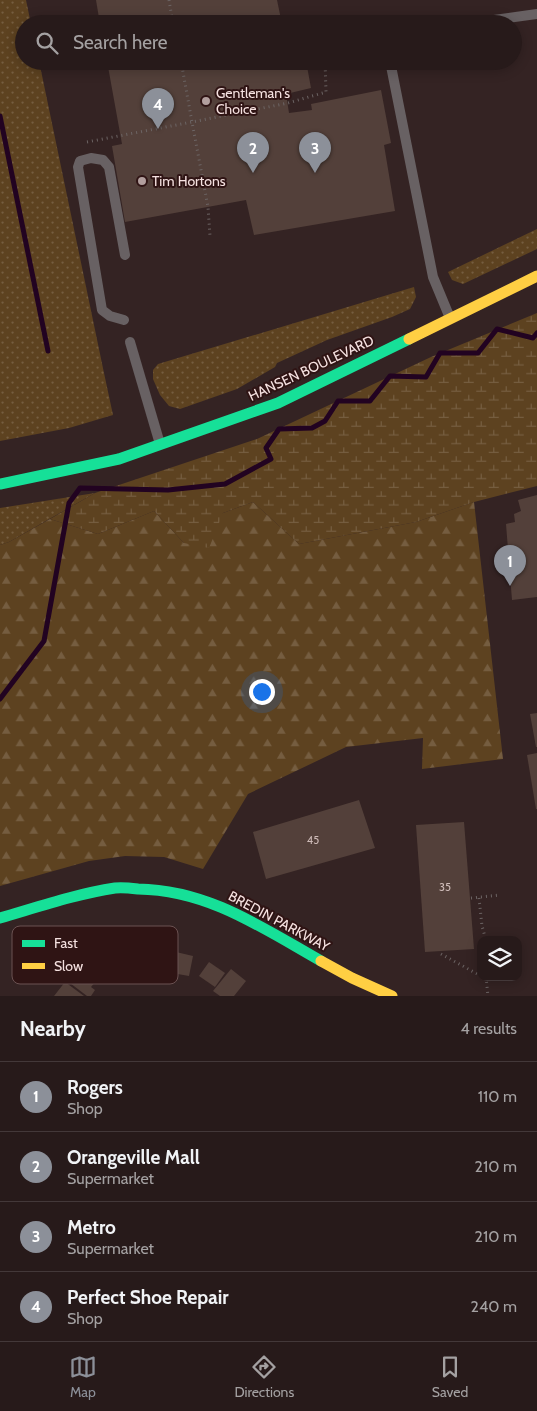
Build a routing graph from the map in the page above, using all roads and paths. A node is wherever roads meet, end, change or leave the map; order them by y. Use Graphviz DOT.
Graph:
graph roads {
  1 [pos="169,0"];
  2 [pos="537,14"];
  3 [pos="172,15"];
  4 [pos="522,16"];
  5 [pos="183,70"];
  6 [pos="325,70"];
  7 [pos="392,70"];
  8 [pos="192,122"];
  9 [pos="87,142"];
  10 [pos="210,236"];
  11 [pos="125,255"];
  12 [pos="537,276"];
  13 [pos="450,318"];
  14 [pos="124,320"];
  15 [pos="130,342"];
  16 [pos="160,445"];
  17 [pos="0,484"];
  18 [pos="500,895"];
  19 [pos="471,898"];
  20 [pos="479,898"];
  21 [pos="0,918"];
  22 [pos="485,936"];
  23 [pos="441,954"];
  24 [pos="477,973"];
  25 [pos="485,981"];
  26 [pos="392,996"];
  27 [pos="488,996"];
  1 -- 3 [label="path"];
  2 -- 4 [label="lane"];
  5 -- 8 [label="path"];
  6 -- 8 [label="path"];
  7 -- 13 [label="lane"];
  8 -- 9 [label="path"];
  8 -- 10 [label="path"];
  11 -- 14 [label="lane"];
  12 -- 13 [label="street, HANSEN BOULEVARD"];
  13 -- 16 [label="street, HANSEN BOULEVARD"];
  15 -- 16 [label="lane"];
  16 -- 17 [label="street, HANSEN BOULEVARD"];
  18 -- 20 [label="path"];
  19 -- 20 [label="path"];
  20 -- 22 [label="path"];
  21 -- 26 [label="street, BREDIN PARKWAY"];
  23 -- 24 [label="path"];
  25 -- 27 [label="path"];
}
